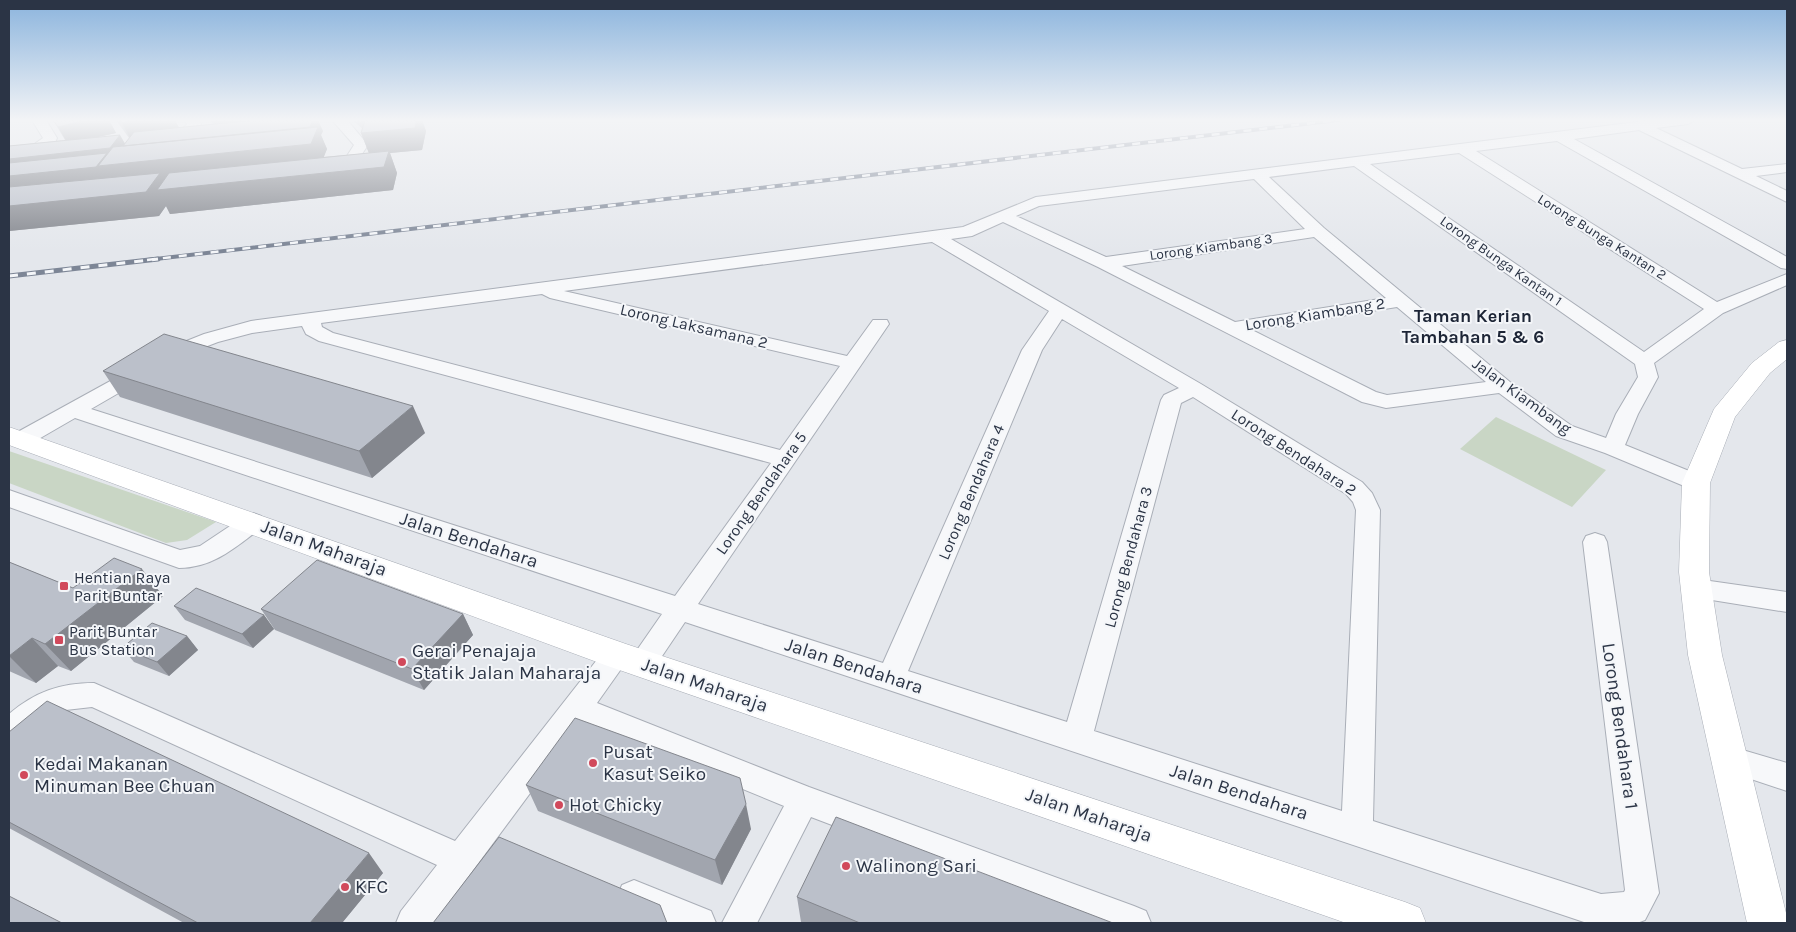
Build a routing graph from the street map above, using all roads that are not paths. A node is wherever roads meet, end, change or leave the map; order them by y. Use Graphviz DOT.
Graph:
graph roads {
  1 [pos="349,163"];
  2 [pos="1345,163"];
  3 [pos="1359,163"];
  4 [pos="1487,163"];
  5 [pos="1608,163"];
  6 [pos="1718,163"];
  7 [pos="1787,168"];
  8 [pos="322,173"];
  9 [pos="1257,174"];
  10 [pos="1739,174"];
  11 [pos="1787,197"];
  12 [pos="1005,217"];
  13 [pos="1318,232"];
  14 [pos="936,236"];
  15 [pos="1104,263"];
  16 [pos="1787,264"];
  17 [pos="1787,279"];
  18 [pos="535,290"];
  19 [pos="1400,301"];
  20 [pos="1059,309"];
  21 [pos="1716,309"];
  22 [pos="310,319"];
  23 [pos="880,324"];
  24 [pos="1230,328"];
  25 [pos="1787,347"];
  26 [pos="1644,361"];
  27 [pos="852,363"];
  28 [pos="1502,386"];
  29 [pos="1194,388"];
  30 [pos="76,411"];
  31 [pos="16,438"];
  32 [pos="1613,448"];
  33 [pos="785,459"];
  34 [pos="1696,482"];
  35 [pos="9,498"];
  36 [pos="253,522"];
  37 [pos="1595,542"];
  38 [pos="1696,589"];
  39 [pos="1787,602"];
  40 [pos="680,609"];
  41 [pos="629,659"];
  42 [pos="891,678"];
  43 [pos="576,708"];
  44 [pos="9,731"];
  45 [pos="1077,739"];
  46 [pos="1730,759"];
  47 [pos="1787,777"];
  48 [pos="804,800"];
  49 [pos="1357,831"];
  50 [pos="482,847"];
  51 [pos="610,888"];
  52 [pos="1633,908"];
  53 [pos="413,923"];
  54 [pos="699,923"];
  55 [pos="739,923"];
  56 [pos="1134,923"];
  57 [pos="1405,923"];
  58 [pos="1768,923"];
  1 -- 8 [label="street"];
  2 -- 9 [label="street"];
  3 -- 26 [label="street, Lorong Bunga Kantan 1"];
  4 -- 21 [label="street, Lorong Bunga Kantan 2"];
  5 -- 16 [label="street"];
  6 -- 10 [label="street"];
  7 -- 10 [label="street"];
  9 -- 12 [label="street"];
  9 -- 13 [label="street, Jalan Kiambang"];
  10 -- 11 [label="street"];
  12 -- 14 [label="street"];
  12 -- 15 [label="street"];
  13 -- 15 [label="street, Lorong Kiambang 3"];
  13 -- 19 [label="street, Jalan Kiambang"];
  14 -- 18 [label="street"];
  14 -- 20 [label="street, Lorong Bendahara 2"];
  15 -- 24 [label="street"];
  17 -- 21 [label="street"];
  18 -- 22 [label="street"];
  18 -- 27 [label="street, Lorong Laksamana 2"];
  19 -- 24 [label="street, Lorong Kiambang 2"];
  19 -- 28 [label="street, Jalan Kiambang"];
  20 -- 29 [label="street, Lorong Bendahara 2"];
  20 -- 42 [label="street, Lorong Bendahara 4"];
  21 -- 26 [label="street"];
  22 -- 30 [label="street"];
  22 -- 33 [label="street"];
  23 -- 27 [label="street, Lorong Bendahara 5"];
  24 -- 28 [label="street"];
  25 -- 34 [label="street"];
  26 -- 32 [label="street"];
  27 -- 33 [label="street, Lorong Bendahara 5"];
  28 -- 32 [label="street, Jalan Kiambang"];
  29 -- 45 [label="street, Lorong Bendahara 3"];
  29 -- 49 [label="street, Lorong Bendahara 2"];
  30 -- 31 [label="street"];
  30 -- 40 [label="street, Jalan Bendahara"];
  31 -- 36 [label="street, Jalan Maharaja"];
  32 -- 34 [label="street, Jalan Kiambang"];
  33 -- 40 [label="street, Lorong Bendahara 5"];
  34 -- 38 [label="street"];
  35 -- 36 [label="street"];
  36 -- 41 [label="street, Jalan Maharaja"];
  37 -- 52 [label="street, Lorong Bendahara 1"];
  38 -- 39 [label="street"];
  38 -- 46 [label="street"];
  40 -- 41 [label="street, Lorong Bendahara 5"];
  40 -- 42 [label="street, Jalan Bendahara"];
  41 -- 43 [label="street, Lorong Bendahara 5"];
  41 -- 57 [label="street, Jalan Maharaja"];
  42 -- 45 [label="street, Jalan Bendahara"];
  43 -- 48 [label="street"];
  43 -- 50 [label="street, Lorong Bendahara 5"];
  44 -- 50 [label="street"];
  45 -- 49 [label="street, Jalan Bendahara"];
  46 -- 47 [label="street"];
  46 -- 58 [label="street"];
  48 -- 55 [label="street"];
  48 -- 56 [label="street"];
  49 -- 52 [label="street, Jalan Bendahara"];
  50 -- 53 [label="street, Lorong Bendahara 5"];
  51 -- 54 [label="street"];
}
